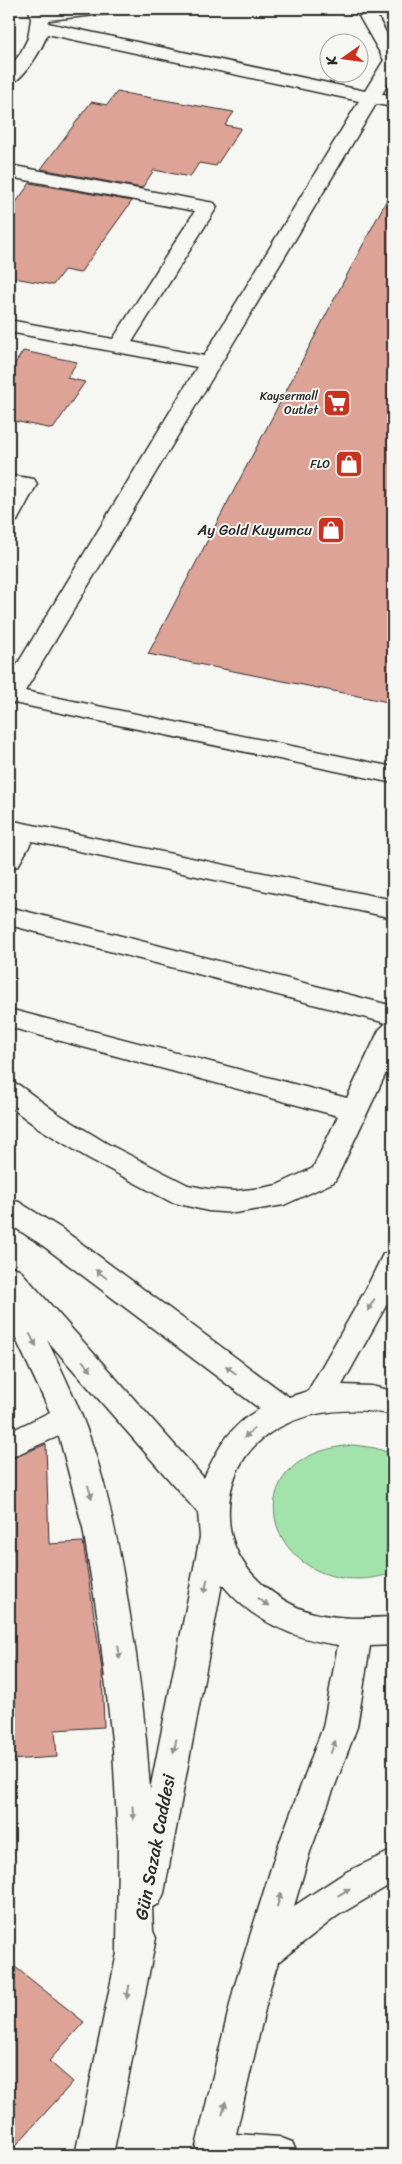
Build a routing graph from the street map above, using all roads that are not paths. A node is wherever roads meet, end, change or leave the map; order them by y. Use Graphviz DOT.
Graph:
graph roads {
  1 [pos="105,9"];
  2 [pos="364,9"];
  3 [pos="39,17"];
  4 [pos="9,79"];
  5 [pos="370,98"];
  6 [pos="393,101"];
  7 [pos="9,171"];
  8 [pos="9,326"];
  9 [pos="119,346"];
  10 [pos="210,363"];
  11 [pos="9,482"];
  12 [pos="9,516"];
  13 [pos="17,670"];
  14 [pos="9,696"];
  15 [pos="393,775"];
  16 [pos="17,830"];
  17 [pos="9,860"];
  18 [pos="393,909"];
  19 [pos="9,916"];
  20 [pos="393,1015"];
  21 [pos="9,1018"];
  22 [pos="393,1030"];
  23 [pos="9,1092"];
  24 [pos="355,1110"];
  25 [pos="9,1210"];
  26 [pos="393,1262"];
  27 [pos="9,1277"];
  28 [pos="9,1298"];
  29 [pos="318,1400"];
  30 [pos="393,1403"];
  31 [pos="284,1410"];
  32 [pos="67,1418"];
  33 [pos="9,1446"];
  34 [pos="214,1523"];
  35 [pos="393,1631"];
  36 [pos="356,1634"];
  37 [pos="393,1866"];
  38 [pos="263,1952"];
  39 [pos="135,1955"];
  40 [pos="214,2153"];
  41 [pos="94,2155"];
  42 [pos="279,2155"];
  1 -- 3 [label="street"];
  2 -- 5 [label="street"];
  3 -- 4 [label="street"];
  3 -- 5 [label="street"];
  5 -- 6 [label="street"];
  5 -- 10 [label="street"];
  7 -- 9 [label="street"];
  8 -- 9 [label="street"];
  9 -- 10 [label="street"];
  10 -- 13 [label="street"];
  11 -- 12 [label="street"];
  13 -- 14 [label="street"];
  14 -- 15 [label="street"];
  16 -- 17 [label="street"];
  16 -- 18 [label="street"];
  19 -- 20 [label="street"];
  21 -- 24 [label="street"];
  22 -- 24 [label="street"];
  23 -- 24 [label="street"];
  31 -- 25 [label="street, one-way"];
  26 -- 29 [label="street, one-way"];
  27 -- 34 [label="street, one-way"];
  28 -- 32 [label="street, one-way"];
  29 -- 30 [label="street, Gün Sazak Caddesi"];
  29 -- 31 [label="street, Gün Sazak Caddesi"];
  31 -- 34 [label="street, Gün Sazak Caddesi, one-way"];
  32 -- 33 [label="street"];
  32 -- 39 [label="street, one-way"];
  34 -- 36 [label="street, one-way"];
  34 -- 39 [label="street, Gün Sazak Caddesi, one-way"];
  35 -- 36 [label="street"];
  38 -- 36 [label="street, one-way"];
  38 -- 37 [label="street, one-way"];
  40 -- 38 [label="street, one-way"];
  39 -- 41 [label="street, Gün Sazak Caddesi, one-way"];
  40 -- 42 [label="street"];
}
